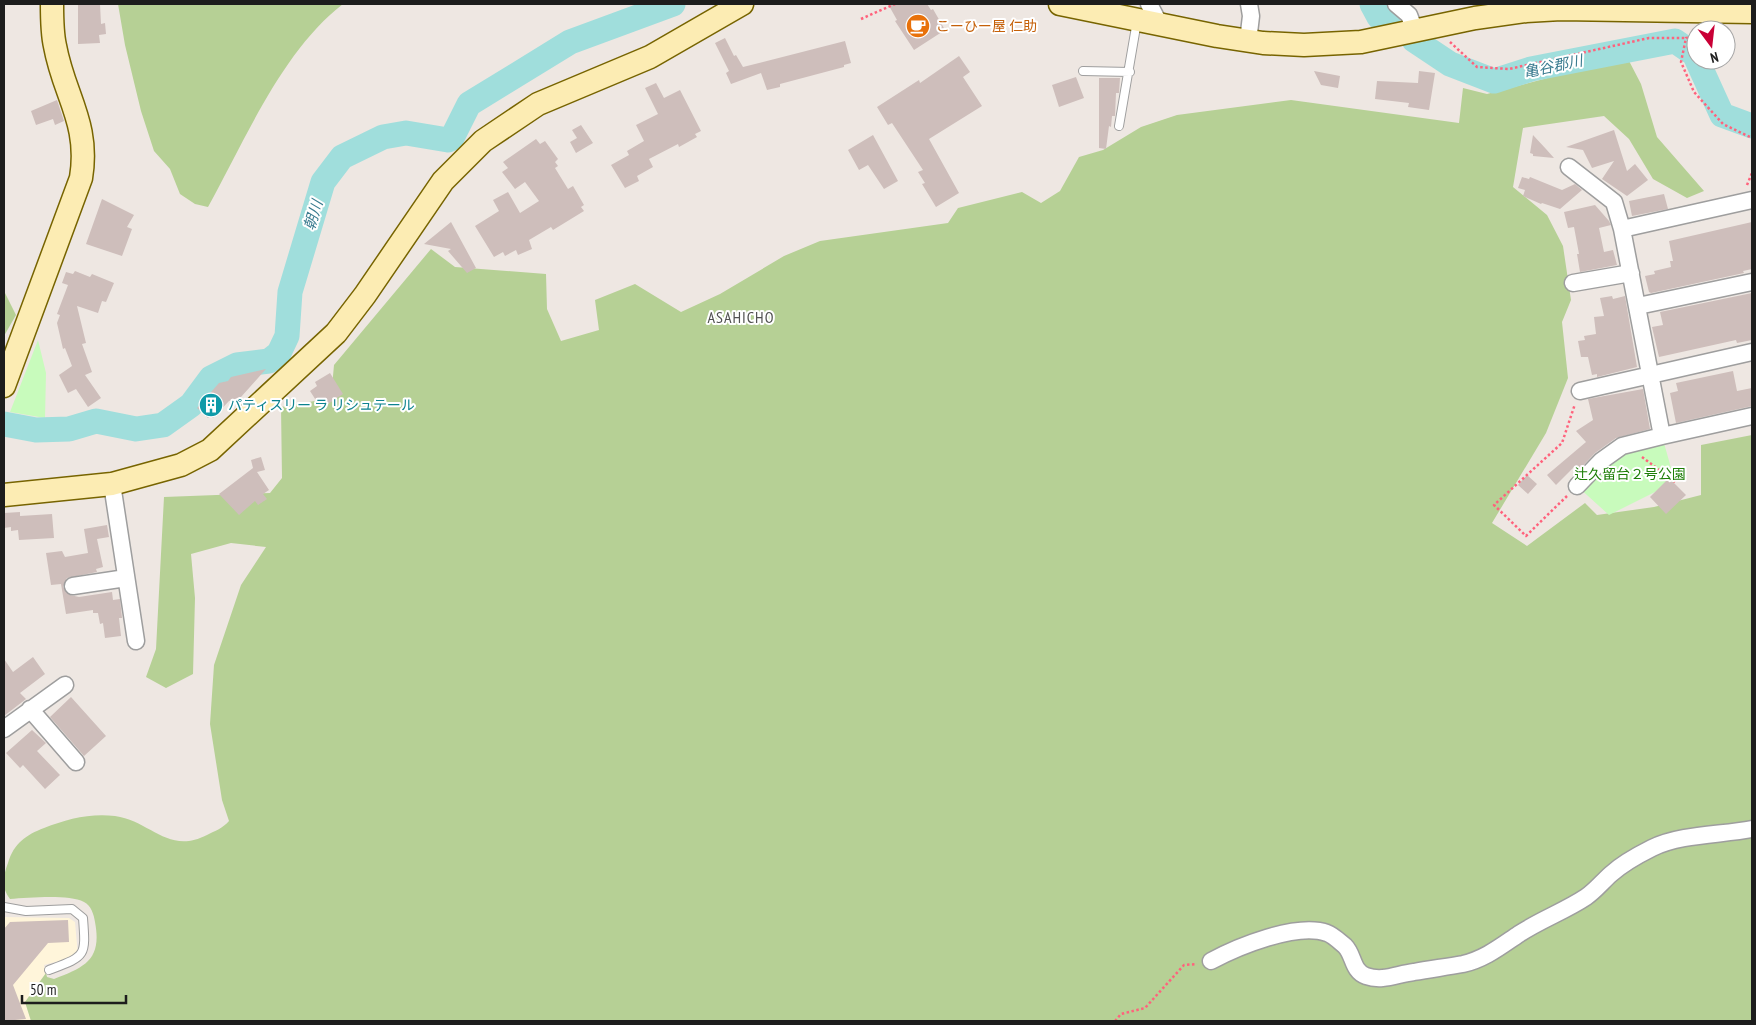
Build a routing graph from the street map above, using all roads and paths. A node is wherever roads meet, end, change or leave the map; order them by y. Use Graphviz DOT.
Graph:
graph roads {
  1 [pos="52,4"];
  2 [pos="742,4"];
  3 [pos="895,4"];
  4 [pos="1060,4"];
  5 [pos="1249,4"];
  6 [pos="1396,4"];
  7 [pos="1525,7"];
  8 [pos="1622,7"];
  9 [pos="1143,12"];
  10 [pos="1752,12"];
  11 [pos="861,19"];
  12 [pos="1425,29"];
  13 [pos="1248,41"];
  14 [pos="1083,71"];
  15 [pos="1130,72"];
  16 [pos="1119,126"];
  17 [pos="1752,138"];
  18 [pos="1569,167"];
  19 [pos="1752,200"];
  20 [pos="1622,229"];
  21 [pos="1631,272"];
  22 [pos="1752,282"];
  23 [pos="1573,284"];
  24 [pos="1638,306"];
  25 [pos="1752,352"];
  26 [pos="1650,373"];
  27 [pos="4,386"];
  28 [pos="1580,391"];
  29 [pos="1752,416"];
  30 [pos="1662,436"];
  31 [pos="1627,445"];
  32 [pos="1675,482"];
  33 [pos="112,484"];
  34 [pos="1577,486"];
  35 [pos="4,495"];
  36 [pos="126,578"];
  37 [pos="74,586"];
  38 [pos="136,641"];
  39 [pos="65,685"];
  40 [pos="30,709"];
  41 [pos="4,729"];
  42 [pos="76,762"];
  43 [pos="1752,829"];
  44 [pos="4,907"];
  45 [pos="1211,961"];
  46 [pos="49,970"];
  47 [pos="1115,1021"];
  1 -- 27 [label="street"];
  2 -- 33 [label="street"];
  3 -- 11 [label="path"];
  4 -- 9 [label="street"];
  5 -- 13 [label="street"];
  6 -- 12 [label="street"];
  7 -- 8 [label="street"];
  7 -- 12 [label="street"];
  8 -- 10 [label="street"];
  9 -- 13 [label="street"];
  9 -- 15 [label="lane"];
  12 -- 13 [label="street"];
  12 -- 17 [label="path"];
  14 -- 15 [label="lane"];
  15 -- 16 [label="lane"];
  18 -- 20 [label="street"];
  19 -- 20 [label="street"];
  20 -- 21 [label="street"];
  21 -- 23 [label="street"];
  21 -- 24 [label="street"];
  22 -- 24 [label="street"];
  24 -- 26 [label="street"];
  25 -- 26 [label="street"];
  26 -- 28 [label="street"];
  26 -- 30 [label="street"];
  28 -- 34 [label="path"];
  29 -- 30 [label="street"];
  30 -- 31 [label="street"];
  31 -- 32 [label="path"];
  31 -- 34 [label="street"];
  33 -- 35 [label="street"];
  33 -- 36 [label="street"];
  36 -- 37 [label="street"];
  36 -- 38 [label="street"];
  39 -- 40 [label="street"];
  40 -- 41 [label="street"];
  40 -- 42 [label="street"];
  43 -- 45 [label="street"];
  44 -- 46 [label="lane"];
  45 -- 47 [label="path"];
}
